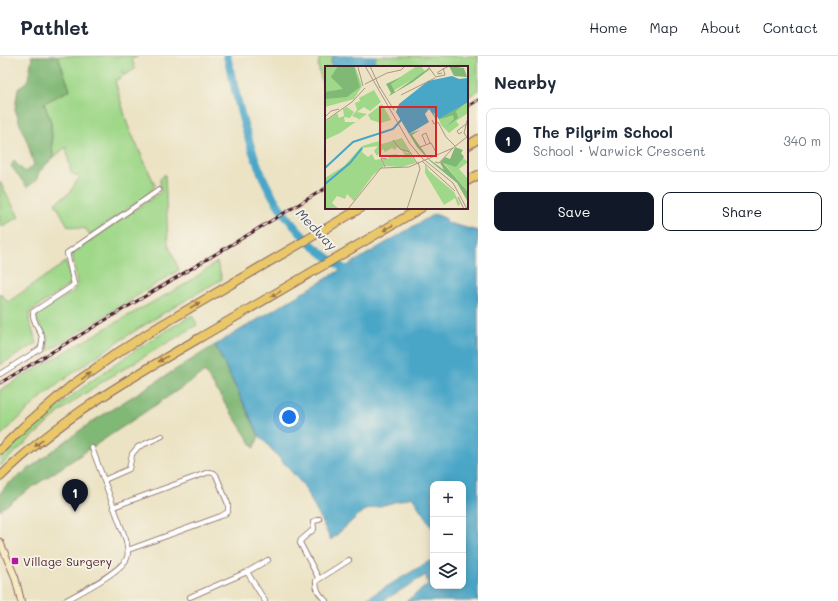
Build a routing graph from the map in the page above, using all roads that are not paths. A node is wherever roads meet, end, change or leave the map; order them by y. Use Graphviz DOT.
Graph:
graph roads {
  1 [pos="478,139"];
  2 [pos="468,145"];
  3 [pos="478,175"];
  4 [pos="468,180"];
  5 [pos="159,190"];
  6 [pos="359,209"];
  7 [pos="419,209"];
  8 [pos="0,374"];
  9 [pos="162,436"];
  10 [pos="92,448"];
  11 [pos="0,450"];
  12 [pos="0,477"];
  13 [pos="104,480"];
  14 [pos="113,507"];
  15 [pos="319,519"];
  16 [pos="0,542"];
  17 [pos="128,550"];
  18 [pos="268,560"];
  19 [pos="349,560"];
  20 [pos="247,572"];
  21 [pos="319,579"];
  22 [pos="190,597"];
  23 [pos="20,601"];
  24 [pos="65,601"];
  25 [pos="265,601"];
  26 [pos="326,601"];
  1 -- 2 [label="highway"];
  3 -- 4 [label="highway"];
  5 -- 8 [label="street"];
  11 -- 6 [label="highway, one-way"];
  7 -- 12 [label="highway, one-way"];
  9 -- 13 [label="street"];
  10 -- 13 [label="street"];
  13 -- 14 [label="street"];
  14 -- 17 [label="street"];
  14 -- 17 [label="street"];
  15 -- 21 [label="street"];
  16 -- 23 [label="street"];
  17 -- 24 [label="street"];
  18 -- 20 [label="street"];
  19 -- 21 [label="street"];
  20 -- 22 [label="street"];
  20 -- 25 [label="street"];
  21 -- 26 [label="street"];
}
